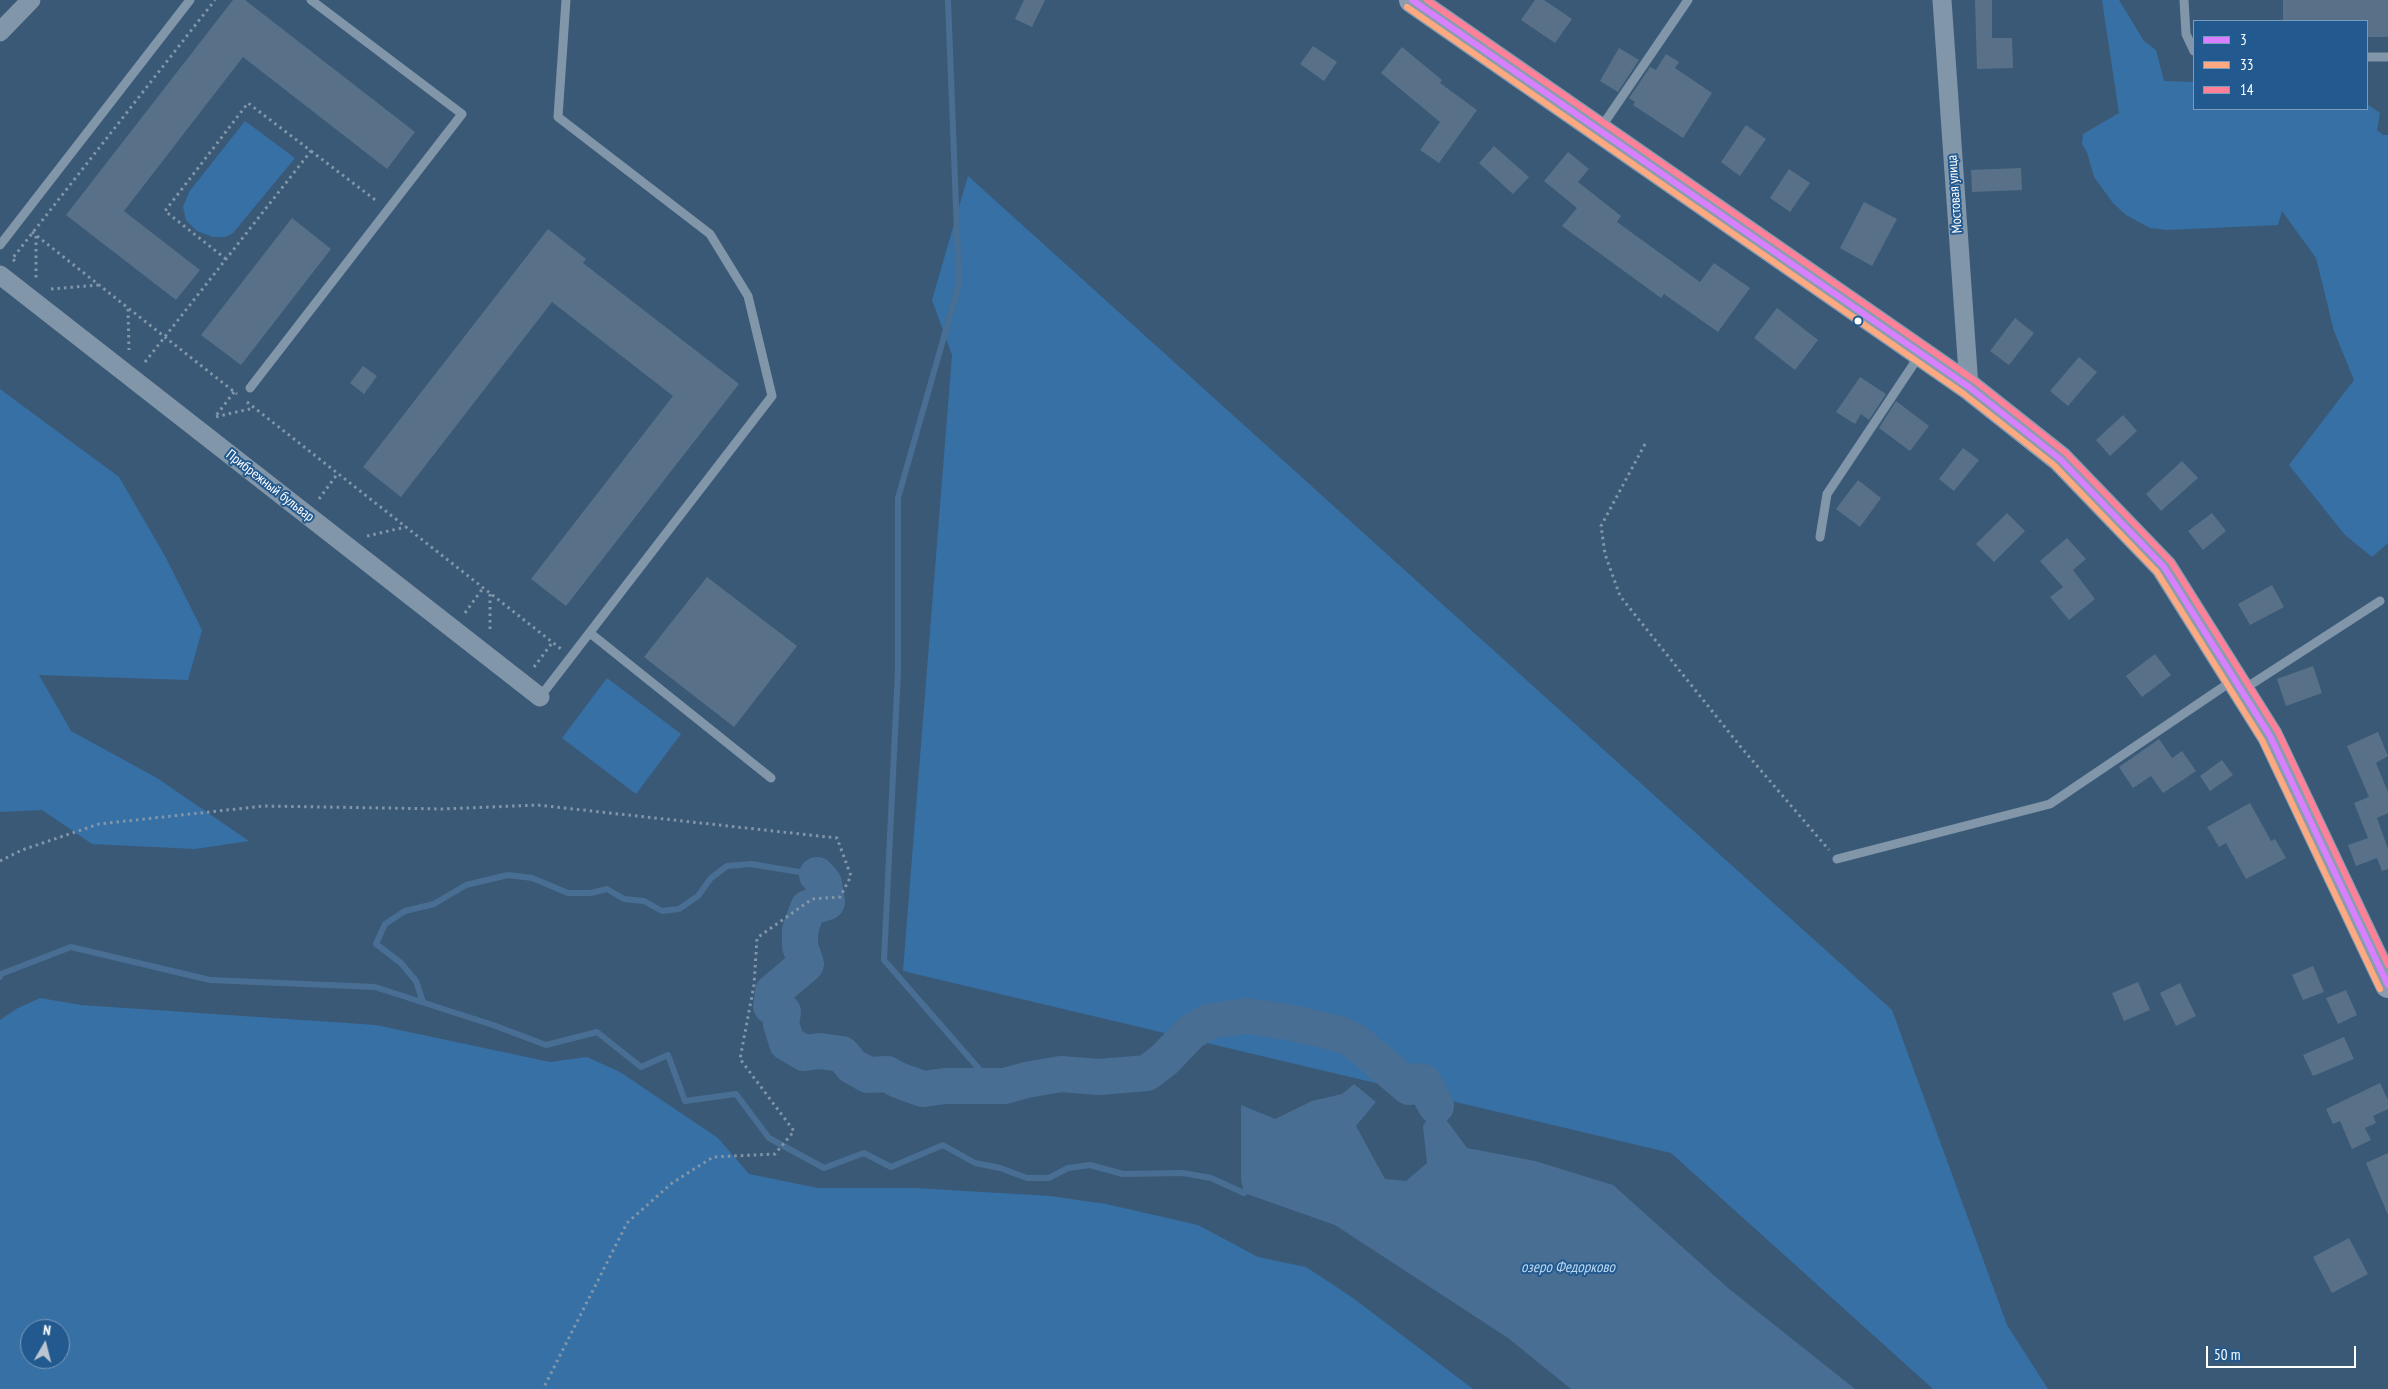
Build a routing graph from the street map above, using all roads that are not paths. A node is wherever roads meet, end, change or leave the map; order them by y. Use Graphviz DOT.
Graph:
graph roads {
  1 [pos="31,0"];
  2 [pos="190,0"];
  3 [pos="311,0"];
  4 [pos="566,0"];
  5 [pos="1412,0"];
  6 [pos="1688,0"];
  7 [pos="1942,0"];
  8 [pos="2184,0"];
  9 [pos="0,32"];
  10 [pos="2193,49"];
  11 [pos="2368,57"];
  12 [pos="2388,57"];
  13 [pos="1599,129"];
  14 [pos="0,245"];
  15 [pos="0,274"];
  16 [pos="1920,354"];
  17 [pos="1969,387"];
  18 [pos="250,388"];
  19 [pos="1820,537"];
  20 [pos="2380,600"];
  21 [pos="590,633"];
  22 [pos="2238,685"];
  23 [pos="540,697"];
  24 [pos="771,778"];
  25 [pos="1837,858"];
  26 [pos="2388,985"];
  1 -- 9 [label="street"];
  2 -- 14 [label="lane"];
  3 -- 18 [label="lane"];
  4 -- 21 [label="lane"];
  5 -- 13 [label="main road"];
  6 -- 13 [label="lane"];
  7 -- 17 [label="street, Мостовая улица"];
  8 -- 10 [label="lane"];
  11 -- 12 [label="lane"];
  13 -- 16 [label="main road"];
  15 -- 23 [label="street, Прибрежный бульвар"];
  16 -- 17 [label="main road"];
  16 -- 19 [label="lane"];
  17 -- 22 [label="main road"];
  20 -- 22 [label="lane"];
  21 -- 23 [label="lane"];
  21 -- 24 [label="lane"];
  22 -- 25 [label="lane"];
  22 -- 26 [label="main road"];
}
